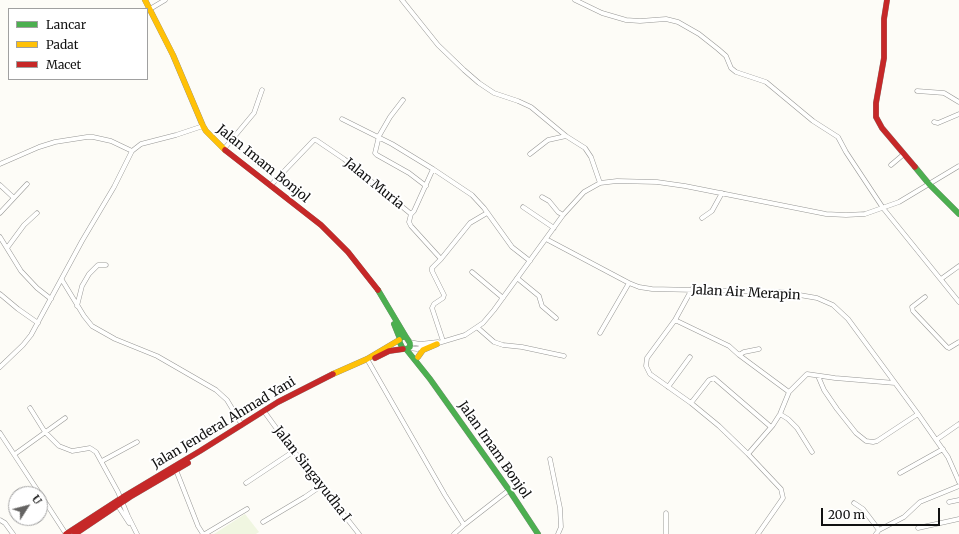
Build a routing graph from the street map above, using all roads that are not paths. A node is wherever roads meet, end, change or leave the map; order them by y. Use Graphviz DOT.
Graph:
graph roads {
  1 [pos="145,0"];
  2 [pos="165,0"];
  3 [pos="402,0"];
  4 [pos="575,0"];
  5 [pos="887,0"];
  6 [pos="150,9"];
  7 [pos="262,90"];
  8 [pos="917,91"];
  9 [pos="403,100"];
  10 [pos="959,102"];
  11 [pos="959,114"];
  12 [pos="342,119"];
  13 [pos="934,122"];
  14 [pos="203,126"];
  15 [pos="379,136"];
  16 [pos="566,136"];
  17 [pos="224,149"];
  18 [pos="132,152"];
  19 [pos="530,154"];
  20 [pos="904,154"];
  21 [pos="0,164"];
  22 [pos="891,165"];
  23 [pos="959,166"];
  24 [pos="434,169"];
  25 [pos="600,183"];
  26 [pos="27,184"];
  27 [pos="929,184"];
  28 [pos="0,185"];
  29 [pos="271,185"];
  30 [pos="426,186"];
  31 [pos="722,193"];
  32 [pos="542,197"];
  33 [pos="14,198"];
  34 [pos="523,207"];
  35 [pos="884,208"];
  36 [pos="0,213"];
  37 [pos="37,213"];
  38 [pos="488,213"];
  39 [pos="411,214"];
  40 [pos="959,214"];
  41 [pos="563,215"];
  42 [pos="702,218"];
  43 [pos="554,228"];
  44 [pos="0,238"];
  45 [pos="546,239"];
  46 [pos="6,248"];
  47 [pos="441,258"];
  48 [pos="530,261"];
  49 [pos="106,265"];
  50 [pos="959,266"];
  51 [pos="472,272"];
  52 [pos="517,278"];
  53 [pos="941,279"];
  54 [pos="62,280"];
  55 [pos="629,283"];
  56 [pos="692,289"];
  57 [pos="0,294"];
  58 [pos="925,297"];
  59 [pos="503,298"];
  60 [pos="51,299"];
  61 [pos="959,302"];
  62 [pos="386,303"];
  63 [pos="77,306"];
  64 [pos="556,318"];
  65 [pos="675,320"];
  66 [pos="38,323"];
  67 [pos="478,328"];
  68 [pos="600,333"];
  69 [pos="399,340"];
  70 [pos="440,342"];
  71 [pos="959,342"];
  72 [pos="407,345"];
  73 [pos="759,349"];
  74 [pos="739,355"];
  75 [pos="564,356"];
  76 [pos="418,357"];
  77 [pos="690,357"];
  78 [pos="368,360"];
  79 [pos="0,367"];
  80 [pos="818,376"];
  81 [pos="430,379"];
  82 [pos="895,383"];
  83 [pos="668,387"];
  84 [pos="789,392"];
  85 [pos="691,403"];
  86 [pos="30,408"];
  87 [pos="266,414"];
  88 [pos="780,414"];
  89 [pos="918,414"];
  90 [pos="65,418"];
  91 [pos="959,424"];
  92 [pos="242,426"];
  93 [pos="771,427"];
  94 [pos="45,432"];
  95 [pos="0,433"];
  96 [pos="936,440"];
  97 [pos="137,442"];
  98 [pos="943,449"];
  99 [pos="294,451"];
  100 [pos="812,452"];
  101 [pos="15,454"];
  102 [pos="748,454"];
  103 [pos="550,459"];
  104 [pos="102,461"];
  105 [pos="176,470"];
  106 [pos="900,473"];
  107 [pos="959,482"];
  108 [pos="246,483"];
  109 [pos="35,486"];
  110 [pos="321,486"];
  111 [pos="959,486"];
  112 [pos="509,490"];
  113 [pos="959,500"];
  114 [pos="119,502"];
  115 [pos="949,502"];
  116 [pos="854,503"];
  117 [pos="48,506"];
  118 [pos="247,509"];
  119 [pos="666,513"];
  120 [pos="959,519"];
  121 [pos="0,520"];
  122 [pos="264,522"];
  123 [pos="464,525"];
  124 [pos="918,528"];
  125 [pos="877,532"];
  126 [pos="13,534"];
  127 [pos="66,534"];
  128 [pos="75,534"];
  129 [pos="137,534"];
  130 [pos="204,534"];
  131 [pos="359,534"];
  132 [pos="454,534"];
  133 [pos="538,534"];
  134 [pos="558,534"];
  135 [pos="666,534"];
  136 [pos="758,534"];
  1 -- 6 [label="main road, Jalan Imam Bonjol"];
  2 -- 6 [label="street"];
  3 -- 16 [label="street"];
  4 -- 35 [label="street"];
  5 -- 20 [label="main road"];
  6 -- 14 [label="main road, Jalan Imam Bonjol"];
  7 -- 17 [label="street"];
  8 -- 10 [label="street"];
  9 -- 15 [label="street"];
  11 -- 13 [label="street"];
  12 -- 15 [label="street"];
  14 -- 17 [label="main road, Jalan Imam Bonjol"];
  14 -- 18 [label="street"];
  15 -- 24 [label="street"];
  15 -- 30 [label="street"];
  16 -- 19 [label="street"];
  16 -- 25 [label="street"];
  17 -- 29 [label="main road, Jalan Imam Bonjol"];
  18 -- 21 [label="street"];
  18 -- 54 [label="street"];
  20 -- 22 [label="street"];
  20 -- 27 [label="main road"];
  23 -- 27 [label="street"];
  24 -- 30 [label="street, Jalan Muria"];
  24 -- 38 [label="street"];
  25 -- 31 [label="street"];
  25 -- 41 [label="street"];
  26 -- 33 [label="street"];
  27 -- 35 [label="street"];
  27 -- 40 [label="main road"];
  28 -- 33 [label="street"];
  29 -- 39 [label="street, Jalan Muria"];
  29 -- 62 [label="main road, Jalan Imam Bonjol"];
  30 -- 39 [label="street, Jalan Muria"];
  31 -- 35 [label="street"];
  31 -- 42 [label="street"];
  32 -- 41 [label="street"];
  33 -- 36 [label="street"];
  34 -- 43 [label="street"];
  35 -- 53 [label="street"];
  37 -- 46 [label="street"];
  38 -- 47 [label="street"];
  38 -- 48 [label="street"];
  39 -- 47 [label="street"];
  41 -- 43 [label="street"];
  43 -- 45 [label="street"];
  44 -- 46 [label="street"];
  45 -- 48 [label="street"];
  45 -- 55 [label="street, Jalan Air Merapin"];
  46 -- 60 [label="street"];
  47 -- 70 [label="street"];
  48 -- 52 [label="street"];
  49 -- 63 [label="street"];
  50 -- 53 [label="street"];
  51 -- 59 [label="street"];
  52 -- 59 [label="street"];
  52 -- 64 [label="street"];
  53 -- 61 [label="street"];
  54 -- 60 [label="street"];
  54 -- 63 [label="street"];
  55 -- 56 [label="street, Jalan Air Merapin"];
  55 -- 68 [label="street"];
  56 -- 65 [label="street"];
  56 -- 82 [label="street, Jalan Air Merapin"];
  57 -- 66 [label="street"];
  58 -- 71 [label="street"];
  59 -- 67 [label="street"];
  60 -- 66 [label="street"];
  62 -- 69 [label="main road, Jalan Imam Bonjol"];
  62 -- 72 [label="main road, Jalan Imam Bonjol"];
  63 -- 92 [label="street"];
  65 -- 74 [label="street"];
  65 -- 83 [label="street"];
  66 -- 79 [label="street"];
  67 -- 70 [label="street"];
  67 -- 75 [label="street"];
  69 -- 72 [label="main road, Jalan Imam Bonjol"];
  69 -- 72 [label="main road, Jalan Jenderal Ahmad Yani"];
  69 -- 78 [label="main road, Jalan Jenderal Ahmad Yani"];
  70 -- 72 [label="street"];
  70 -- 76 [label="main road"];
  72 -- 76 [label="main road, Jalan Imam Bonjol"];
  72 -- 78 [label="main road, Jalan Jenderal Ahmad Yani"];
  72 -- 81 [label="main road, Jalan Imam Bonjol"];
  73 -- 74 [label="street"];
  74 -- 84 [label="street"];
  76 -- 81 [label="main road, Jalan Imam Bonjol"];
  77 -- 83 [label="street"];
  78 -- 87 [label="main road, Jalan Jenderal Ahmad Yani"];
  78 -- 92 [label="main road, Jalan Jenderal Ahmad Yani"];
  78 -- 123 [label="street"];
  80 -- 82 [label="street"];
  80 -- 84 [label="street"];
  80 -- 89 [label="street"];
  81 -- 112 [label="main road, Jalan Imam Bonjol"];
  82 -- 89 [label="street, Jalan Air Merapin"];
  83 -- 85 [label="street"];
  84 -- 88 [label="street"];
  85 -- 93 [label="street"];
  85 -- 102 [label="street"];
  86 -- 94 [label="street"];
  87 -- 99 [label="street, Jalan Singayudha I"];
  87 -- 105 [label="main road, Jalan Jenderal Ahmad Yani"];
  88 -- 93 [label="street"];
  88 -- 100 [label="street"];
  89 -- 96 [label="street, Jalan Air Merapin"];
  90 -- 94 [label="street"];
  91 -- 96 [label="street"];
  92 -- 114 [label="main road, Jalan Jenderal Ahmad Yani"];
  93 -- 102 [label="street"];
  94 -- 101 [label="street"];
  94 -- 104 [label="street"];
  95 -- 101 [label="street"];
  96 -- 98 [label="street, Jalan Air Merapin"];
  97 -- 104 [label="street"];
  98 -- 106 [label="street"];
  98 -- 107 [label="street, Jalan Air Merapin"];
  99 -- 108 [label="street"];
  99 -- 110 [label="street, Jalan Singayudha I"];
  101 -- 109 [label="street"];
  102 -- 136 [label="street"];
  103 -- 134 [label="street"];
  104 -- 114 [label="street"];
  105 -- 114 [label="main road, Jalan Jenderal Ahmad Yani"];
  105 -- 130 [label="street"];
  110 -- 122 [label="street"];
  110 -- 131 [label="street, Jalan Singayudha I"];
  111 -- 125 [label="street"];
  112 -- 123 [label="street"];
  112 -- 133 [label="main road, Jalan Imam Bonjol"];
  113 -- 115 [label="street"];
  114 -- 127 [label="main road, Jalan Jenderal Ahmad Yani"];
  114 -- 128 [label="main road, Jalan Jenderal Ahmad Yani"];
  114 -- 129 [label="street"];
  116 -- 125 [label="street"];
  117 -- 127 [label="street"];
  118 -- 130 [label="street"];
  119 -- 135 [label="street"];
  120 -- 124 [label="street"];
  121 -- 126 [label="street"];
  123 -- 132 [label="street"];
}
